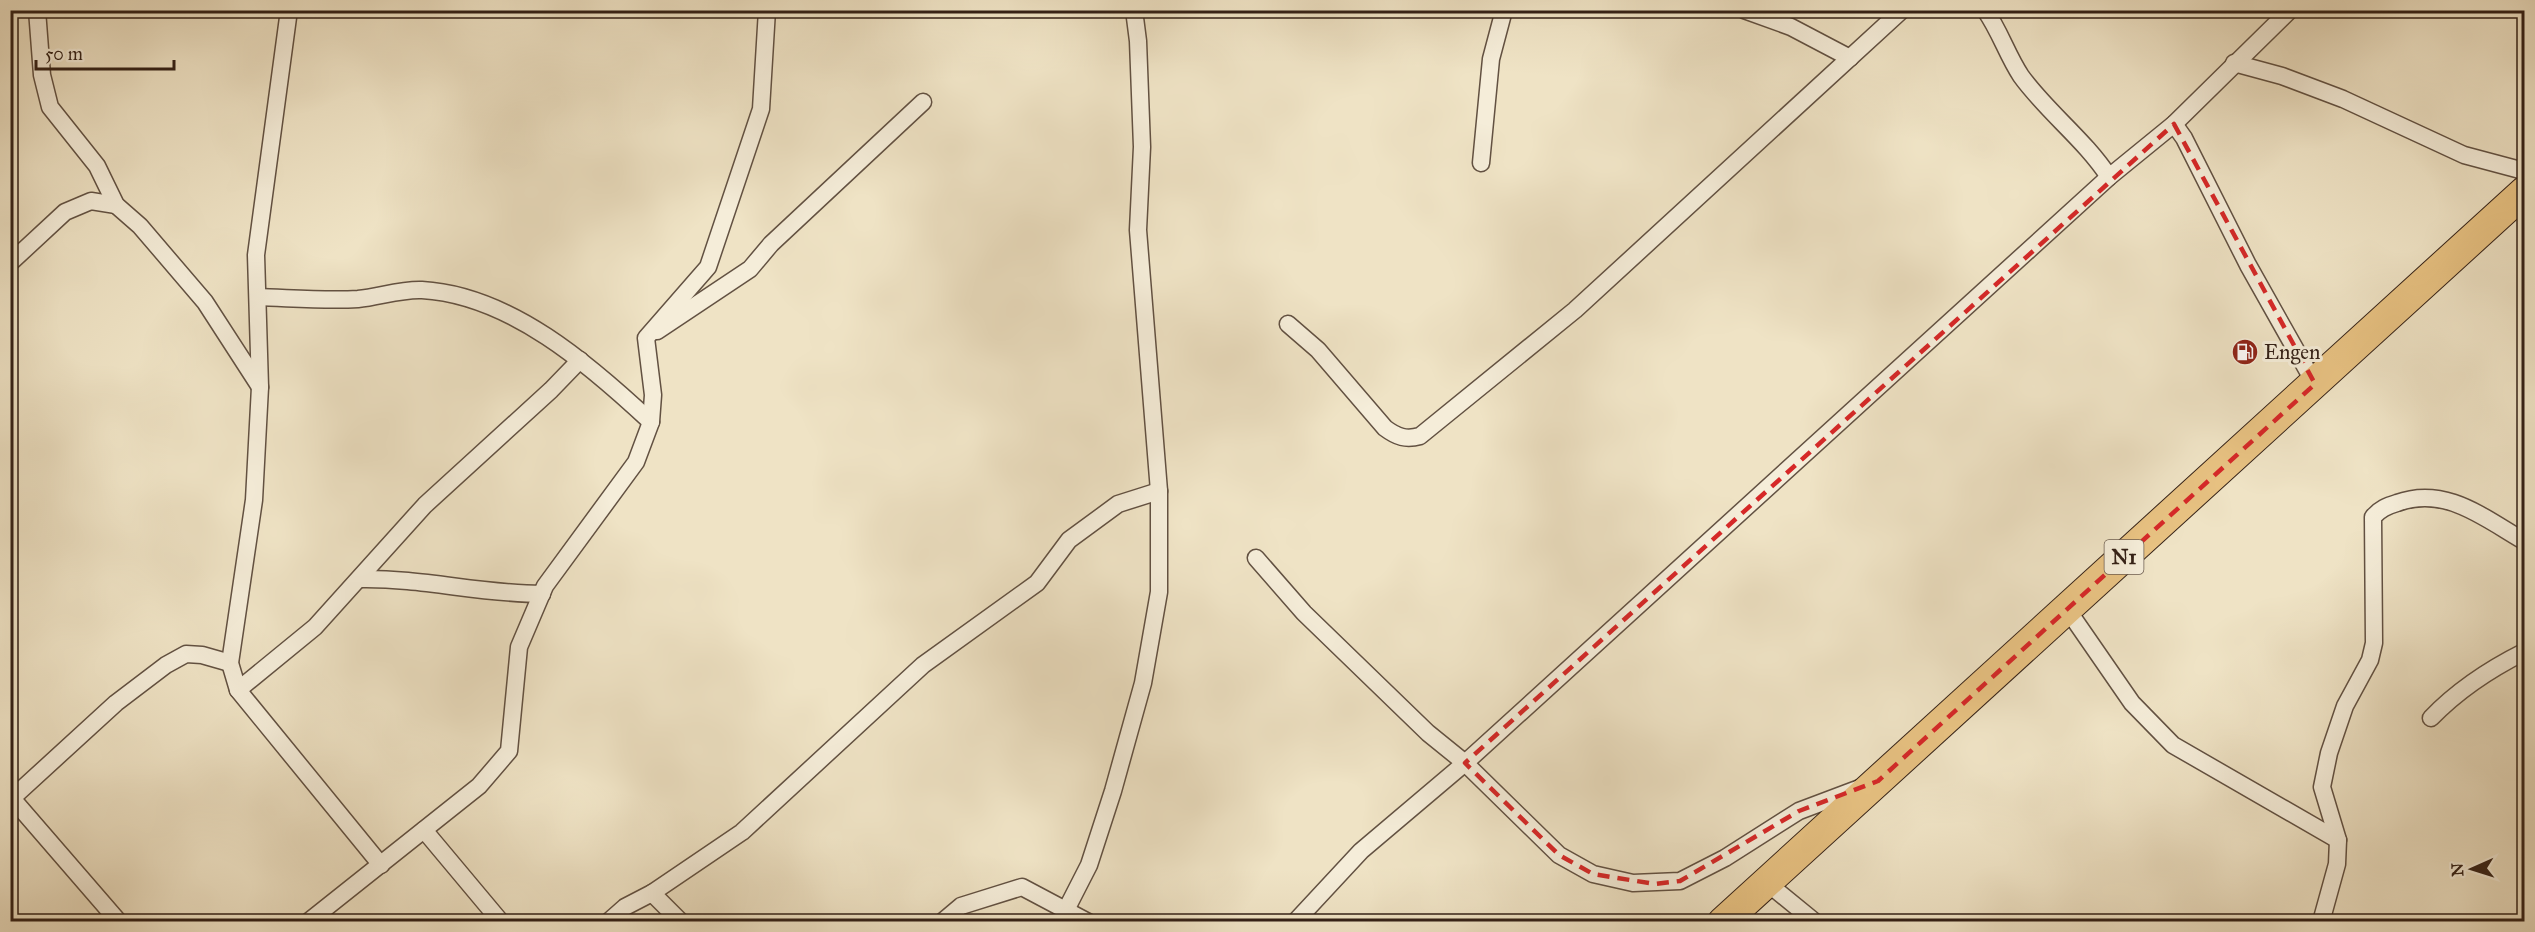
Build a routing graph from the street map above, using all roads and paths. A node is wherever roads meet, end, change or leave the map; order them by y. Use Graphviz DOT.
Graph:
graph roads {
  1 [pos="37,10"];
  2 [pos="289,10"];
  3 [pos="1134,10"];
  4 [pos="1504,10"];
  5 [pos="1744,10"];
  6 [pos="1902,10"];
  7 [pos="1985,10"];
  8 [pos="2290,10"];
  9 [pos="769,13"];
  10 [pos="1850,58"];
  11 [pos="2234,63"];
  12 [pos="924,102"];
  13 [pos="2174,124"];
  14 [pos="1480,163"];
  15 [pos="2524,171"];
  16 [pos="2109,177"];
  17 [pos="2524,192"];
  18 [pos="116,205"];
  19 [pos="10,263"];
  20 [pos="258,297"];
  21 [pos="1288,324"];
  22 [pos="646,338"];
  23 [pos="580,360"];
  24 [pos="2315,384"];
  25 [pos="260,387"];
  26 [pos="651,423"];
  27 [pos="1159,492"];
  28 [pos="2524,541"];
  29 [pos="1256,558"];
  30 [pos="361,579"];
  31 [pos="542,594"];
  32 [pos="2067,609"];
  33 [pos="2524,652"];
  34 [pos="230,663"];
  35 [pos="238,690"];
  36 [pos="2431,717"];
  37 [pos="1465,762"];
  38 [pos="1878,781"];
  39 [pos="11,798"];
  40 [pos="424,830"];
  41 [pos="2338,840"];
  42 [pos="381,865"];
  43 [pos="1766,882"];
  44 [pos="652,893"];
  45 [pos="1066,910"];
  46 [pos="119,921"];
  47 [pos="308,921"];
  48 [pos="501,921"];
  49 [pos="608,921"];
  50 [pos="681,921"];
  51 [pos="942,921"];
  52 [pos="1088,921"];
  53 [pos="1295,921"];
  54 [pos="1723,921"];
  55 [pos="1815,921"];
  56 [pos="2321,921"];
  1 -- 18 [label="street"];
  2 -- 20 [label="street"];
  3 -- 27 [label="street"];
  4 -- 14 [label="street"];
  5 -- 10 [label="street"];
  6 -- 10 [label="street"];
  7 -- 16 [label="street"];
  8 -- 11 [label="street"];
  9 -- 22 [label="street"];
  10 -- 21 [label="street"];
  11 -- 13 [label="street"];
  11 -- 15 [label="street"];
  12 -- 22 [label="street"];
  13 -- 16 [label="street"];
  13 -- 24 [label="street"];
  16 -- 37 [label="street"];
  17 -- 24 [label="highway, N1"];
  18 -- 19 [label="street"];
  18 -- 25 [label="street"];
  20 -- 23 [label="street"];
  20 -- 25 [label="street"];
  22 -- 26 [label="street"];
  23 -- 26 [label="street"];
  23 -- 30 [label="street"];
  24 -- 32 [label="highway, N1"];
  25 -- 34 [label="street"];
  26 -- 31 [label="street"];
  27 -- 44 [label="street"];
  27 -- 45 [label="street"];
  28 -- 41 [label="street"];
  29 -- 37 [label="street"];
  30 -- 31 [label="street"];
  30 -- 35 [label="street"];
  31 -- 40 [label="street"];
  32 -- 38 [label="highway, N1"];
  32 -- 41 [label="street"];
  33 -- 36 [label="street"];
  34 -- 35 [label="street"];
  34 -- 39 [label="street"];
  35 -- 42 [label="street"];
  37 -- 38 [label="street"];
  37 -- 53 [label="street"];
  38 -- 43 [label="highway, N1"];
  39 -- 46 [label="street"];
  40 -- 42 [label="street"];
  40 -- 48 [label="street"];
  41 -- 56 [label="street"];
  42 -- 47 [label="street"];
  43 -- 54 [label="highway, N1"];
  43 -- 55 [label="street"];
  44 -- 49 [label="street"];
  44 -- 50 [label="street"];
  45 -- 51 [label="street"];
  45 -- 52 [label="street"];
}
